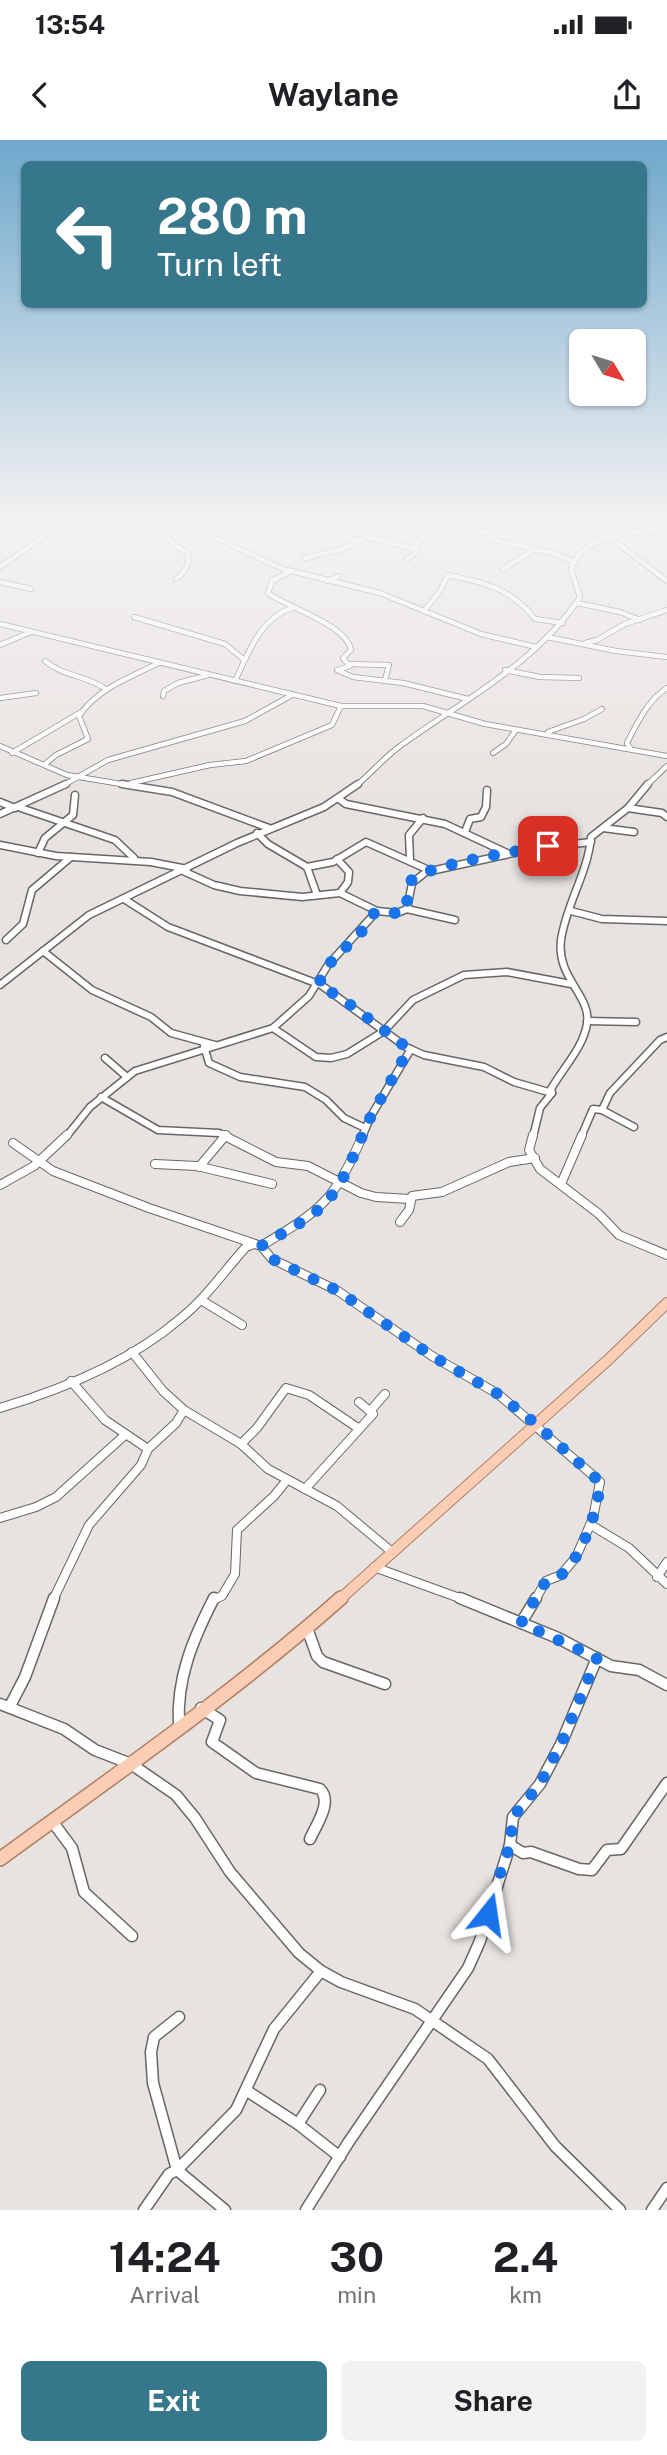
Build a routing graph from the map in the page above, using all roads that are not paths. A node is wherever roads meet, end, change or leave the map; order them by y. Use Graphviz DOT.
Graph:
graph roads {
  1 [pos="278,616"];
  2 [pos="310,616"];
  3 [pos="435,616"];
  4 [pos="533,616"];
  5 [pos="568,616"];
  6 [pos="629,616"];
  7 [pos="652,616"];
  8 [pos="134,617"];
  9 [pos="640,620"];
  10 [pos="563,623"];
  11 [pos="0,624"];
  12 [pos="32,632"];
  13 [pos="547,637"];
  14 [pos="0,645"];
  15 [pos="580,645"];
  16 [pos="536,647"];
  17 [pos="667,657"];
  18 [pos="243,659"];
  19 [pos="45,661"];
  20 [pos="159,663"];
  21 [pos="352,666"];
  22 [pos="505,670"];
  23 [pos="208,674"];
  24 [pos="579,678"];
  25 [pos="384,680"];
  26 [pos="235,681"];
  27 [pos="106,689"];
  28 [pos="666,690"];
  29 [pos="36,693"];
  30 [pos="292,695"];
  31 [pos="163,696"];
  32 [pos="0,698"];
  33 [pos="468,699"];
  34 [pos="341,706"];
  35 [pos="602,709"];
  36 [pos="451,713"];
  37 [pos="79,714"];
  38 [pos="516,730"];
  39 [pos="545,733"];
  40 [pos="630,748"];
  41 [pos="5,750"];
  42 [pos="494,753"];
  43 [pos="667,756"];
  44 [pos="45,764"];
  45 [pos="667,766"];
  46 [pos="79,778"];
  47 [pos="127,784"];
  48 [pos="487,790"];
  49 [pos="75,795"];
  50 [pos="339,799"];
  51 [pos="0,802"];
  52 [pos="16,807"];
  53 [pos="628,808"];
  54 [pos="0,814"];
  55 [pos="667,817"];
  56 [pos="423,818"];
  57 [pos="63,823"];
  58 [pos="270,828"];
  59 [pos="602,828"];
  60 [pos="465,832"];
  61 [pos="634,832"];
  62 [pos="257,834"];
  63 [pos="591,842"];
  64 [pos="0,845"];
  65 [pos="10,847"];
  66 [pos="0,853"];
  67 [pos="38,853"];
  68 [pos="508,853"];
  69 [pos="71,857"];
  70 [pos="134,858"];
  71 [pos="337,859"];
  72 [pos="410,860"];
  73 [pos="307,867"];
  74 [pos="185,870"];
  75 [pos="432,871"];
  76 [pos="340,893"];
  77 [pos="317,895"];
  78 [pos="124,899"];
  79 [pos="407,909"];
  80 [pos="377,911"];
  81 [pos="570,911"];
  82 [pos="455,920"];
  83 [pos="667,921"];
  84 [pos="6,940"];
  85 [pos="43,951"];
  86 [pos="571,984"];
  87 [pos="0,985"];
  88 [pos="318,985"];
  89 [pos="587,1021"];
  90 [pos="636,1022"];
  91 [pos="272,1028"];
  92 [pos="384,1031"];
  93 [pos="667,1037"];
  94 [pos="204,1045"];
  95 [pos="408,1049"];
  96 [pos="105,1058"];
  97 [pos="127,1077"];
  98 [pos="552,1093"];
  99 [pos="101,1097"];
  100 [pos="602,1110"];
  101 [pos="634,1126"];
  102 [pos="365,1129"];
  103 [pos="226,1135"];
  104 [pos="13,1143"];
  105 [pos="535,1158"];
  106 [pos="39,1162"];
  107 [pos="155,1164"];
  108 [pos="200,1167"];
  109 [pos="341,1180"];
  110 [pos="272,1184"];
  111 [pos="561,1184"];
  112 [pos="0,1185"];
  113 [pos="410,1199"];
  114 [pos="400,1222"];
  115 [pos="252,1244"];
  116 [pos="667,1255"];
  117 [pos="201,1300"];
  118 [pos="667,1303"];
  119 [pos="242,1325"];
  120 [pos="132,1352"];
  121 [pos="71,1381"];
  122 [pos="385,1394"];
  123 [pos="359,1402"];
  124 [pos="0,1408"];
  125 [pos="184,1410"];
  126 [pos="371,1410"];
  127 [pos="536,1424"];
  128 [pos="358,1428"];
  129 [pos="125,1435"];
  130 [pos="241,1444"];
  131 [pos="148,1449"];
  132 [pos="288,1479"];
  133 [pos="305,1489"];
  134 [pos="0,1518"];
  135 [pos="591,1525"];
  136 [pos="392,1552"];
  137 [pos="667,1562"];
  138 [pos="374,1567"];
  139 [pos="657,1577"];
  140 [pos="667,1584"];
  141 [pos="521,1623"];
  142 [pos="307,1628"];
  143 [pos="597,1658"];
  144 [pos="385,1685"];
  145 [pos="667,1685"];
  146 [pos="5,1705"];
  147 [pos="201,1708"];
  148 [pos="180,1725"];
  149 [pos="131,1764"];
  150 [pos="667,1783"];
  151 [pos="52,1820"];
  152 [pos="310,1839"];
  153 [pos="510,1845"];
  154 [pos="0,1859"];
  155 [pos="132,1936"];
  156 [pos="321,1971"];
  157 [pos="179,2017"];
  158 [pos="432,2021"];
  159 [pos="320,2090"];
  160 [pos="247,2091"];
  161 [pos="298,2124"];
  162 [pos="340,2157"];
  163 [pos="177,2170"];
  164 [pos="667,2188"];
  165 [pos="144,2210"];
  166 [pos="225,2210"];
  167 [pos="306,2210"];
  168 [pos="620,2210"];
  169 [pos="652,2210"];
  1 -- 18 [label="street"];
  2 -- 21 [label="street"];
  3 -- 16 [label="street"];
  4 -- 10 [label="street"];
  5 -- 10 [label="street"];
  6 -- 9 [label="street"];
  7 -- 9 [label="street"];
  8 -- 18 [label="street"];
  9 -- 15 [label="street"];
  10 -- 13 [label="street"];
  11 -- 12 [label="street"];
  12 -- 14 [label="street"];
  12 -- 20 [label="street"];
  13 -- 15 [label="street"];
  13 -- 16 [label="street"];
  15 -- 17 [label="street"];
  16 -- 22 [label="street"];
  18 -- 26 [label="street"];
  19 -- 27 [label="street"];
  20 -- 23 [label="street"];
  20 -- 27 [label="street"];
  21 -- 25 [label="street"];
  21 -- 25 [label="street"];
  22 -- 24 [label="street"];
  22 -- 33 [label="street"];
  23 -- 26 [label="street"];
  23 -- 31 [label="street"];
  25 -- 33 [label="street"];
  26 -- 30 [label="street"];
  27 -- 37 [label="street"];
  28 -- 40 [label="street"];
  29 -- 32 [label="street"];
  30 -- 34 [label="street"];
  30 -- 46 [label="street"];
  33 -- 36 [label="street"];
  34 -- 36 [label="street"];
  34 -- 47 [label="street"];
  35 -- 39 [label="street"];
  36 -- 38 [label="street"];
  36 -- 50 [label="street"];
  37 -- 41 [label="street"];
  37 -- 44 [label="street"];
  38 -- 39 [label="street"];
  38 -- 42 [label="street"];
  39 -- 40 [label="street"];
  40 -- 43 [label="street"];
  41 -- 44 [label="street"];
  44 -- 46 [label="street"];
  45 -- 53 [label="street"];
  46 -- 47 [label="street"];
  46 -- 52 [label="street"];
  47 -- 58 [label="street"];
  48 -- 60 [label="street"];
  49 -- 57 [label="street"];
  50 -- 56 [label="street"];
  50 -- 58 [label="street"];
  51 -- 52 [label="street"];
  52 -- 54 [label="street"];
  52 -- 57 [label="street"];
  53 -- 55 [label="street"];
  53 -- 59 [label="street"];
  56 -- 60 [label="street"];
  56 -- 72 [label="street"];
  57 -- 67 [label="street"];
  57 -- 70 [label="street"];
  58 -- 62 [label="street"];
  59 -- 61 [label="street"];
  59 -- 63 [label="street"];
  60 -- 68 [label="street"];
  62 -- 73 [label="street"];
  62 -- 74 [label="street"];
  63 -- 68 [label="street"];
  63 -- 81 [label="street"];
  64 -- 65 [label="street"];
  65 -- 66 [label="street"];
  65 -- 67 [label="street"];
  67 -- 69 [label="street"];
  68 -- 75 [label="street"];
  69 -- 70 [label="street"];
  69 -- 84 [label="street"];
  70 -- 74 [label="street"];
  71 -- 72 [label="street"];
  71 -- 73 [label="street"];
  71 -- 76 [label="street"];
  72 -- 75 [label="street"];
  73 -- 77 [label="street"];
  74 -- 77 [label="street"];
  74 -- 78 [label="street"];
  75 -- 79 [label="street"];
  76 -- 77 [label="street"];
  76 -- 80 [label="street"];
  78 -- 85 [label="street"];
  78 -- 88 [label="street"];
  79 -- 80 [label="street"];
  79 -- 82 [label="street"];
  80 -- 88 [label="street"];
  81 -- 83 [label="street"];
  81 -- 86 [label="street"];
  85 -- 87 [label="street"];
  85 -- 94 [label="street"];
  86 -- 89 [label="street"];
  86 -- 92 [label="street"];
  88 -- 91 [label="street"];
  88 -- 92 [label="street"];
  89 -- 90 [label="street"];
  89 -- 98 [label="street"];
  91 -- 92 [label="street"];
  91 -- 94 [label="street"];
  92 -- 95 [label="street"];
  93 -- 100 [label="street"];
  94 -- 97 [label="street"];
  94 -- 102 [label="street"];
  95 -- 98 [label="street"];
  95 -- 102 [label="street"];
  96 -- 97 [label="street"];
  97 -- 99 [label="street"];
  98 -- 105 [label="street"];
  99 -- 103 [label="street"];
  99 -- 106 [label="street"];
  100 -- 101 [label="street"];
  100 -- 111 [label="street"];
  102 -- 109 [label="street"];
  103 -- 108 [label="street"];
  103 -- 109 [label="street"];
  104 -- 106 [label="street"];
  105 -- 111 [label="street"];
  105 -- 113 [label="street"];
  106 -- 112 [label="street"];
  106 -- 115 [label="street"];
  107 -- 108 [label="street"];
  108 -- 110 [label="street"];
  109 -- 113 [label="street"];
  109 -- 115 [label="street"];
  111 -- 116 [label="street"];
  113 -- 114 [label="street"];
  115 -- 117 [label="street"];
  115 -- 127 [label="street"];
  117 -- 119 [label="street"];
  117 -- 120 [label="street"];
  118 -- 127 [label="main road"];
  120 -- 121 [label="street"];
  120 -- 125 [label="street"];
  121 -- 124 [label="street"];
  121 -- 129 [label="street"];
  122 -- 126 [label="street"];
  123 -- 126 [label="street"];
  125 -- 130 [label="street"];
  125 -- 131 [label="street"];
  126 -- 128 [label="street"];
  127 -- 135 [label="street"];
  127 -- 136 [label="main road"];
  128 -- 130 [label="street"];
  128 -- 133 [label="street"];
  129 -- 131 [label="street"];
  129 -- 134 [label="street"];
  130 -- 132 [label="street"];
  131 -- 146 [label="street"];
  132 -- 133 [label="street"];
  132 -- 148 [label="street"];
  133 -- 136 [label="street"];
  135 -- 139 [label="street"];
  135 -- 141 [label="street"];
  136 -- 138 [label="main road"];
  137 -- 139 [label="street"];
  138 -- 141 [label="street"];
  138 -- 142 [label="main road"];
  139 -- 140 [label="street"];
  141 -- 143 [label="street"];
  142 -- 144 [label="street"];
  142 -- 147 [label="main road"];
  143 -- 145 [label="street"];
  143 -- 153 [label="street"];
  146 -- 149 [label="street"];
  147 -- 148 [label="main road"];
  147 -- 152 [label="street"];
  148 -- 149 [label="main road"];
  149 -- 151 [label="main road"];
  149 -- 156 [label="street"];
  150 -- 153 [label="street"];
  151 -- 154 [label="main road"];
  151 -- 155 [label="street"];
  153 -- 158 [label="street"];
  156 -- 158 [label="street"];
  156 -- 160 [label="street"];
  157 -- 163 [label="street"];
  158 -- 162 [label="street"];
  158 -- 168 [label="street"];
  159 -- 161 [label="street"];
  160 -- 161 [label="street"];
  160 -- 163 [label="street"];
  161 -- 162 [label="street"];
  162 -- 167 [label="street"];
  163 -- 165 [label="street"];
  163 -- 166 [label="street"];
  164 -- 169 [label="street"];
}
